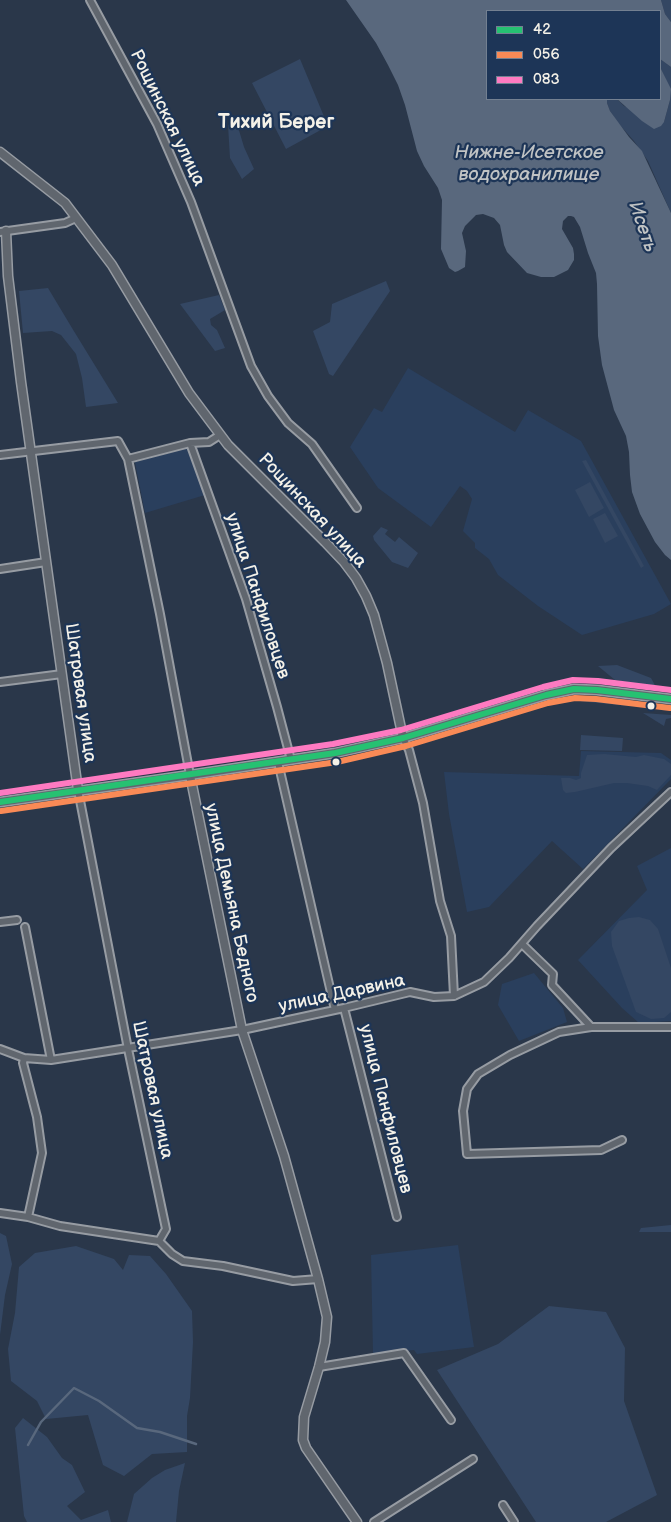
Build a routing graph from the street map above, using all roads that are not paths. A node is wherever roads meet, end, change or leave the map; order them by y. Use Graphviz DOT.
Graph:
graph roads {
  1 [pos="90,0"];
  2 [pos="0,152"];
  3 [pos="76,218"];
  4 [pos="3,231"];
  5 [pos="220,435"];
  6 [pos="190,443"];
  7 [pos="31,450"];
  8 [pos="0,455"];
  9 [pos="128,458"];
  10 [pos="357,508"];
  11 [pos="46,562"];
  12 [pos="0,569"];
  13 [pos="62,674"];
  14 [pos="0,682"];
  15 [pos="671,699"];
  16 [pos="403,738"];
  17 [pos="291,760"];
  18 [pos="278,762"];
  19 [pos="190,775"];
  20 [pos="78,790"];
  21 [pos="671,792"];
  22 [pos="0,802"];
  23 [pos="17,920"];
  24 [pos="0,922"];
  25 [pos="25,927"];
  26 [pos="522,944"];
  27 [pos="454,996"];
  28 [pos="344,1008"];
  29 [pos="335,1010"];
  30 [pos="591,1027"];
  31 [pos="671,1027"];
  32 [pos="242,1030"];
  33 [pos="0,1049"];
  34 [pos="128,1049"];
  35 [pos="24,1058"];
  36 [pos="51,1060"];
  37 [pos="622,1140"];
  38 [pos="0,1213"];
  39 [pos="28,1217"];
  40 [pos="397,1217"];
  41 [pos="159,1241"];
  42 [pos="318,1279"];
  43 [pos="319,1367"];
  44 [pos="451,1420"];
  45 [pos="473,1459"];
  46 [pos="503,1505"];
  47 [pos="357,1522"];
  48 [pos="374,1522"];
  49 [pos="514,1522"];
  1 -- 10 [label="street, Рощинская улица"];
  2 -- 3 [label="street, Рощинская улица"];
  3 -- 4 [label="street"];
  3 -- 5 [label="street, Рощинская улица"];
  4 -- 7 [label="street, Шатровая улица"];
  5 -- 6 [label="street"];
  5 -- 16 [label="street, Рощинская улица"];
  6 -- 9 [label="street"];
  6 -- 17 [label="street, улица Панфиловцев"];
  7 -- 8 [label="street"];
  7 -- 9 [label="street"];
  7 -- 11 [label="street, Шатровая улица"];
  9 -- 19 [label="street, улица Демьяна Бедного"];
  11 -- 12 [label="street"];
  11 -- 13 [label="street, Шатровая улица"];
  13 -- 14 [label="street"];
  13 -- 20 [label="street, Шатровая улица"];
  15 -- 16 [label="street"];
  16 -- 17 [label="street"];
  16 -- 27 [label="street, Рощинская улица"];
  17 -- 18 [label="street"];
  18 -- 19 [label="street"];
  18 -- 29 [label="street, улица Панфиловцев"];
  19 -- 20 [label="street"];
  19 -- 32 [label="street, улица Демьяна Бедного"];
  20 -- 22 [label="street"];
  20 -- 34 [label="street, Шатровая улица"];
  21 -- 26 [label="street, улица Дарвина"];
  23 -- 24 [label="street"];
  25 -- 36 [label="street"];
  26 -- 27 [label="street, улица Дарвина"];
  26 -- 30 [label="street"];
  27 -- 28 [label="street, улица Дарвина"];
  28 -- 29 [label="street, улица Дарвина"];
  28 -- 40 [label="street, улица Панфиловцев"];
  29 -- 32 [label="street, улица Дарвина"];
  30 -- 31 [label="street"];
  30 -- 37 [label="street"];
  32 -- 34 [label="street, улица Дарвина"];
  32 -- 42 [label="street, улица Демьяна Бедного"];
  33 -- 35 [label="street, улица Дарвина"];
  34 -- 36 [label="street, улица Дарвина"];
  34 -- 41 [label="street, Шатровая улица"];
  35 -- 36 [label="street, улица Дарвина"];
  35 -- 39 [label="street"];
  38 -- 39 [label="street"];
  39 -- 41 [label="street"];
  41 -- 42 [label="street"];
  42 -- 43 [label="street, улица Демьяна Бедного"];
  43 -- 44 [label="street"];
  43 -- 47 [label="street, улица Демьяна Бедного"];
  45 -- 48 [label="street"];
  46 -- 49 [label="street"];
}
